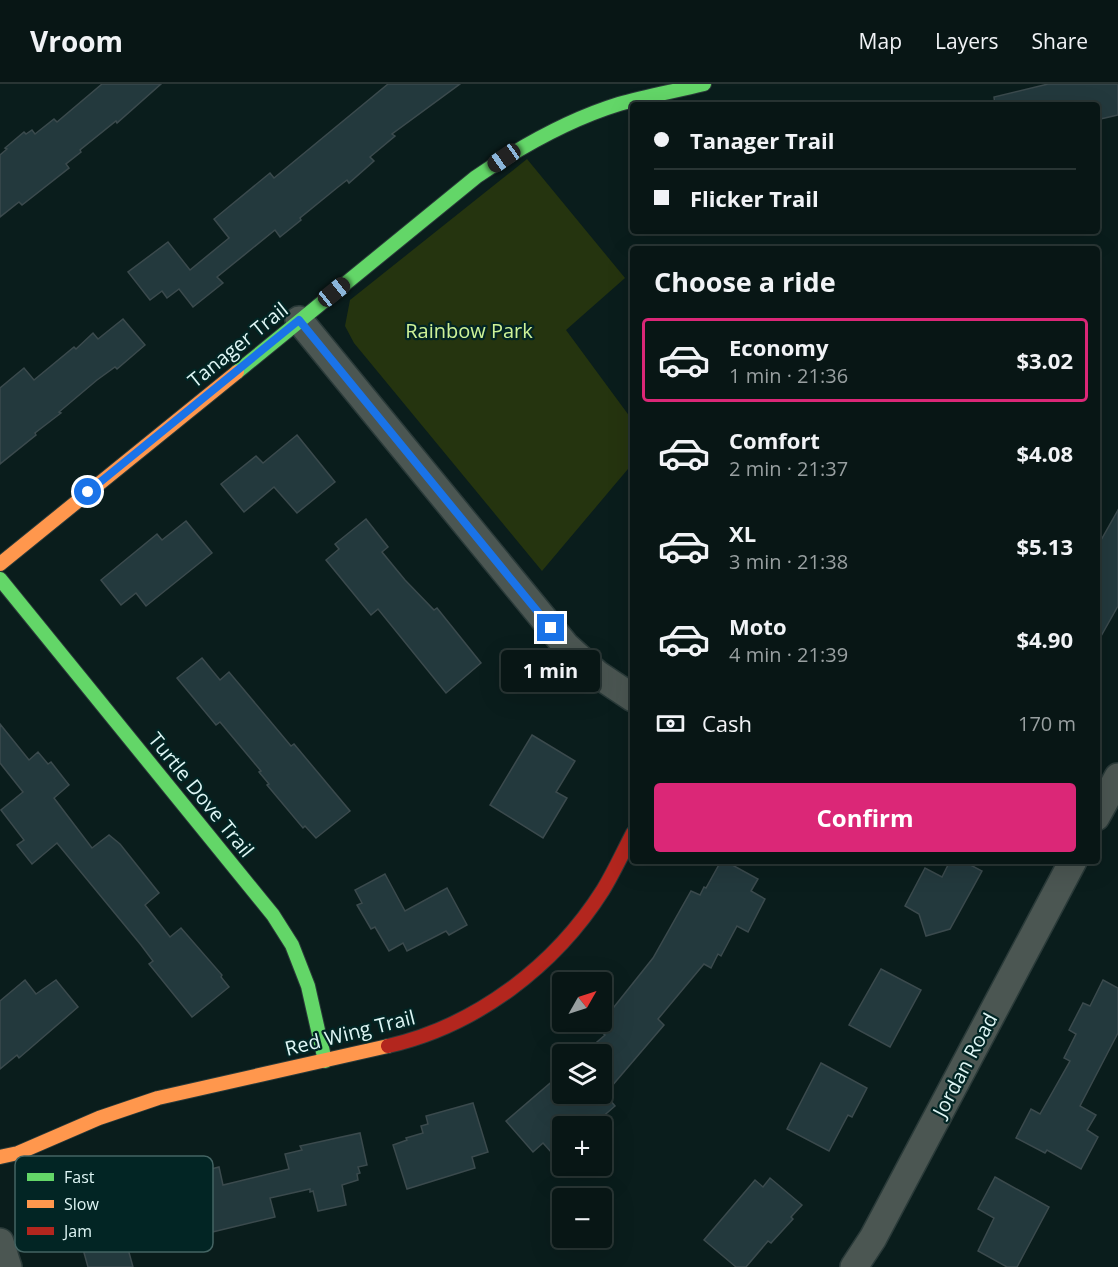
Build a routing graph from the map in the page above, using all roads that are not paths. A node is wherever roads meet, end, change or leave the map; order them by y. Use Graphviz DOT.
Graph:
graph roads {
  1 [pos="704,84"];
  2 [pos="299,320"];
  3 [pos="0,564"];
  4 [pos="0,579"];
  5 [pos="630,696"];
  6 [pos="1118,777"];
  7 [pos="1100,810"];
  8 [pos="630,839"];
  9 [pos="1071,864"];
  10 [pos="325,1060"];
  11 [pos="0,1157"];
  12 [pos="0,1242"];
  13 [pos="8,1267"];
  14 [pos="854,1267"];
  1 -- 2 [label="street, Tanager Trail"];
  2 -- 3 [label="street, Tanager Trail"];
  2 -- 5 [label="street"];
  4 -- 10 [label="street, Turtle Dove Trail"];
  6 -- 7 [label="street"];
  8 -- 10 [label="street, Red Wing Trail"];
  9 -- 14 [label="street, Jordan Road"];
  10 -- 11 [label="street, Red Wing Trail"];
  12 -- 13 [label="street"];
}
